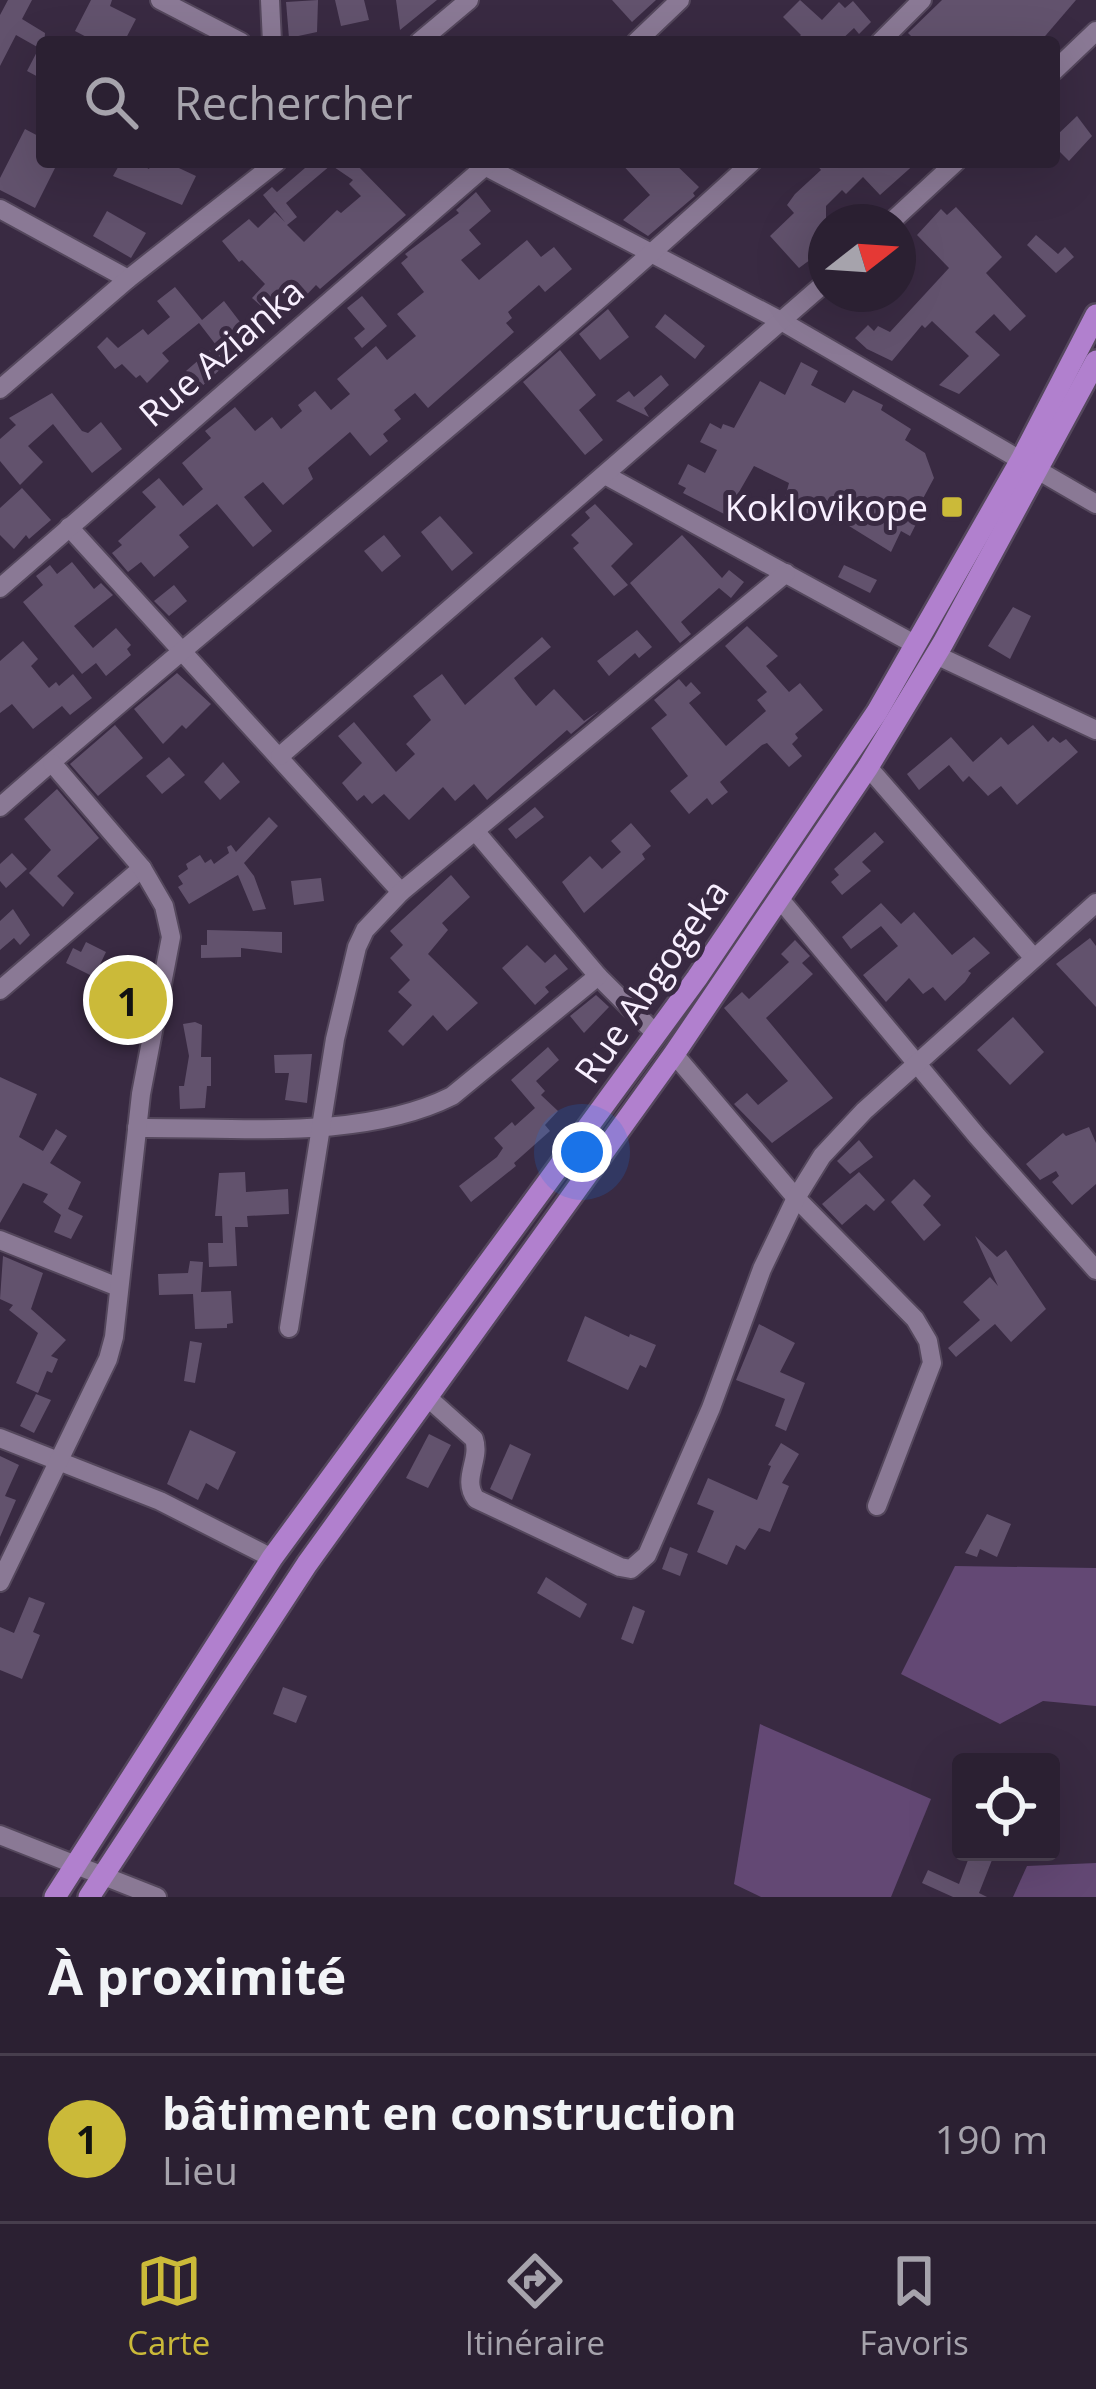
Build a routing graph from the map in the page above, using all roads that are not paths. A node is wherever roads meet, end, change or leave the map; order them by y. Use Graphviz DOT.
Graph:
graph roads {
  1 [pos="160,0"];
  2 [pos="270,0"];
  3 [pos="469,0"];
  4 [pos="680,0"];
  5 [pos="922,0"];
  6 [pos="1096,32"];
  7 [pos="230,36"];
  8 [pos="272,36"];
  9 [pos="426,36"];
  10 [pos="642,36"];
  11 [pos="886,36"];
  12 [pos="1060,65"];
  13 [pos="269,168"];
  14 [pos="478,168"];
  15 [pos="493,168"];
  16 [pos="745,168"];
  17 [pos="950,168"];
  18 [pos="910,204"];
  19 [pos="0,209"];
  20 [pos="652,254"];
  21 [pos="128,279"];
  22 [pos="808,299"];
  23 [pos="1096,315"];
  24 [pos="783,322"];
  25 [pos="1096,361"];
  26 [pos="0,389"];
  27 [pos="1029,464"];
  28 [pos="607,476"];
  29 [pos="1096,504"];
  30 [pos="69,527"];
  31 [pos="786,574"];
  32 [pos="0,588"];
  33 [pos="181,649"];
  34 [pos="926,650"];
  35 [pos="1096,730"];
  36 [pos="280,757"];
  37 [pos="52,763"];
  38 [pos="868,767"];
  39 [pos="3,798"];
  40 [pos="476,832"];
  41 [pos="142,868"];
  42 [pos="401,892"];
  43 [pos="779,898"];
  44 [pos="1096,903"];
  45 [pos="1033,957"];
  46 [pos="598,976"];
  47 [pos="0,990"];
  48 [pos="656,1034"];
  49 [pos="674,1054"];
  50 [pos="918,1065"];
  51 [pos="321,1126"];
  52 [pos="137,1128"];
  53 [pos="796,1198"];
  54 [pos="0,1240"];
  55 [pos="1096,1270"];
  56 [pos="118,1287"];
  57 [pos="290,1328"];
  58 [pos="426,1396"];
  59 [pos="0,1438"];
  60 [pos="61,1462"];
  61 [pos="877,1506"];
  62 [pos="272,1558"];
  63 [pos="0,1582"];
  64 [pos="0,1835"];
  65 [pos="73,1866"];
  66 [pos="101,1876"];
  67 [pos="55,1897"];
  68 [pos="88,1897"];
  69 [pos="158,1897"];
  1 -- 7 [label="street"];
  2 -- 8 [label="street"];
  3 -- 9 [label="street"];
  4 -- 10 [label="street"];
  5 -- 11 [label="street"];
  6 -- 12 [label="street"];
  13 -- 21 [label="street"];
  14 -- 30 [label="street, Rue Azianka"];
  15 -- 20 [label="street"];
  16 -- 20 [label="street"];
  17 -- 18 [label="street"];
  19 -- 21 [label="street"];
  20 -- 24 [label="street"];
  20 -- 33 [label="street"];
  21 -- 26 [label="street"];
  22 -- 24 [label="street"];
  23 -- 27 [label="main road, Rue Abgogeka"];
  24 -- 27 [label="street"];
  24 -- 28 [label="street"];
  25 -- 27 [label="main road, Rue Abgogeka"];
  27 -- 29 [label="street"];
  27 -- 34 [label="main road, Rue Abgogeka"];
  28 -- 31 [label="street"];
  28 -- 36 [label="street"];
  30 -- 32 [label="street, Rue Azianka"];
  30 -- 33 [label="street"];
  31 -- 34 [label="street"];
  31 -- 40 [label="street"];
  33 -- 36 [label="street"];
  33 -- 37 [label="street"];
  34 -- 35 [label="street"];
  34 -- 38 [label="main road, Rue Abgogeka"];
  34 -- 48 [label="main road, Rue Abgogeka"];
  36 -- 42 [label="street"];
  37 -- 39 [label="street"];
  37 -- 41 [label="street"];
  38 -- 43 [label="main road, Rue Abgogeka"];
  38 -- 45 [label="street"];
  40 -- 42 [label="street"];
  40 -- 46 [label="street"];
  41 -- 47 [label="street"];
  41 -- 52 [label="street"];
  42 -- 51 [label="street"];
  43 -- 49 [label="main road, Rue Abgogeka"];
  43 -- 50 [label="street"];
  44 -- 45 [label="street"];
  45 -- 50 [label="street"];
  46 -- 48 [label="street"];
  46 -- 51 [label="street"];
  48 -- 62 [label="main road, Rue Abgogeka"];
  49 -- 53 [label="street"];
  49 -- 58 [label="main road, Rue Abgogeka"];
  50 -- 53 [label="street"];
  50 -- 55 [label="street"];
  51 -- 52 [label="street"];
  51 -- 57 [label="street"];
  52 -- 56 [label="street"];
  53 -- 58 [label="street"];
  53 -- 61 [label="street"];
  54 -- 56 [label="street"];
  56 -- 60 [label="street"];
  58 -- 66 [label="main road, Rue Abgogeka"];
  59 -- 60 [label="street"];
  60 -- 62 [label="street"];
  60 -- 63 [label="street"];
  62 -- 65 [label="main road, Rue Abgogeka"];
  64 -- 65 [label="street"];
  65 -- 66 [label="street"];
  65 -- 67 [label="main road, Rue Abgogeka"];
  66 -- 68 [label="main road, Rue Abgogeka"];
  66 -- 69 [label="street"];
}
